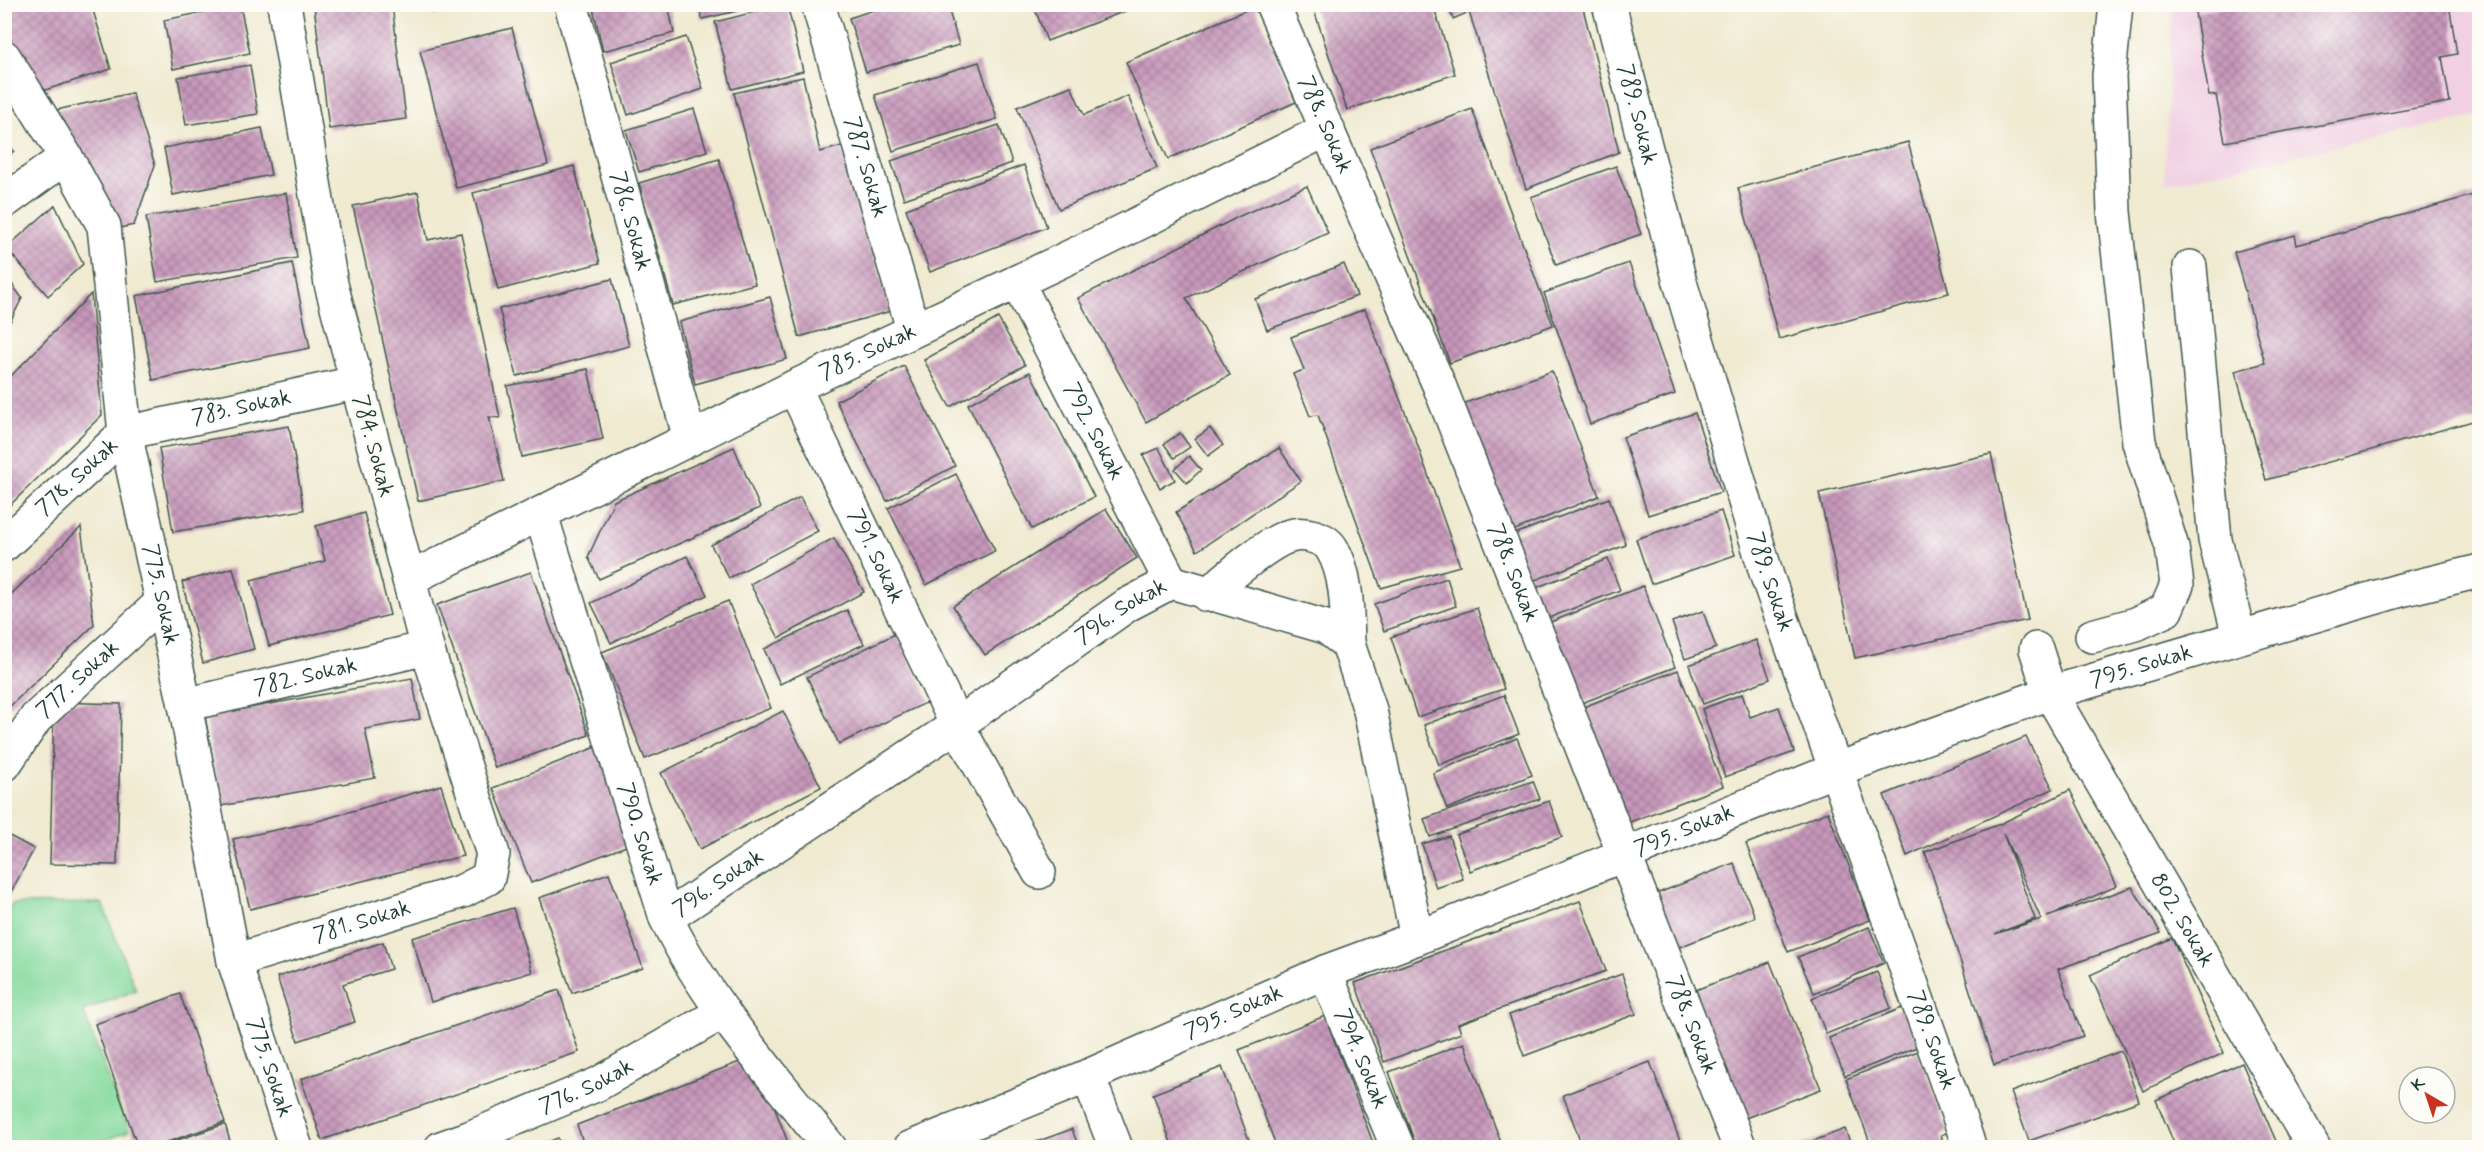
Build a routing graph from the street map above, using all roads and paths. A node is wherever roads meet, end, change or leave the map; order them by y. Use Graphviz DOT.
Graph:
graph roads {
  1 [pos="284,4"];
  2 [pos="571,4"];
  3 [pos="818,4"];
  4 [pos="1272,4"];
  5 [pos="1609,4"];
  6 [pos="2116,4"];
  7 [pos="4,57"];
  8 [pos="1328,129"];
  9 [pos="66,157"];
  10 [pos="4,202"];
  11 [pos="2190,267"];
  12 [pos="1017,282"];
  13 [pos="913,329"];
  14 [pos="356,383"];
  15 [pos="794,387"];
  16 [pos="126,433"];
  17 [pos="690,439"];
  18 [pos="542,515"];
  19 [pos="4,545"];
  20 [pos="2480,571"];
  21 [pos="409,579"];
  22 [pos="1171,582"];
  23 [pos="1207,595"];
  24 [pos="162,602"];
  25 [pos="2092,636"];
  26 [pos="2239,636"];
  27 [pos="1348,644"];
  28 [pos="427,648"];
  29 [pos="2036,649"];
  30 [pos="2050,693"];
  31 [pos="185,705"];
  32 [pos="957,725"];
  33 [pos="4,765"];
  34 [pos="1834,771"];
  35 [pos="1624,855"];
  36 [pos="1039,872"];
  37 [pos="488,878"];
  38 [pos="666,918"];
  39 [pos="1418,938"];
  40 [pos="234,961"];
  41 [pos="1325,972"];
  42 [pos="723,1012"];
  43 [pos="1088,1076"];
  44 [pos="296,1148"];
  45 [pos="441,1148"];
  46 [pos="830,1148"];
  47 [pos="910,1148"];
  48 [pos="1116,1148"];
  49 [pos="1398,1148"];
  50 [pos="1740,1148"];
  51 [pos="1970,1148"];
  52 [pos="2314,1148"];
  1 -- 14 [label="street, 784. Sokak"];
  2 -- 17 [label="street, 786. Sokak"];
  3 -- 13 [label="street, 787. Sokak"];
  4 -- 8 [label="street, 788. Sokak"];
  5 -- 34 [label="street, 789. Sokak"];
  6 -- 25 [label="street"];
  7 -- 9 [label="street, 775. Sokak"];
  8 -- 12 [label="street, 785. Sokak"];
  8 -- 35 [label="street, 788. Sokak"];
  9 -- 10 [label="street"];
  9 -- 16 [label="street, 775. Sokak"];
  11 -- 26 [label="street"];
  12 -- 13 [label="street, 785. Sokak"];
  12 -- 22 [label="street, 792. Sokak"];
  13 -- 15 [label="street, 785. Sokak"];
  14 -- 16 [label="street, 783. Sokak"];
  14 -- 21 [label="street, 784. Sokak"];
  15 -- 17 [label="street, 785. Sokak"];
  15 -- 32 [label="street, 791. Sokak"];
  16 -- 19 [label="street, 778. Sokak"];
  16 -- 24 [label="street, 775. Sokak"];
  17 -- 18 [label="street, 785. Sokak"];
  18 -- 21 [label="street, 785. Sokak"];
  18 -- 38 [label="street, 790. Sokak"];
  20 -- 26 [label="street, 795. Sokak"];
  21 -- 28 [label="street, 784. Sokak"];
  22 -- 23 [label="street, 796. Sokak"];
  22 -- 32 [label="street, 796. Sokak"];
  23 -- 27 [label="street, 796. Sokak"];
  23 -- 27 [label="street"];
  24 -- 31 [label="street, 775. Sokak"];
  24 -- 33 [label="street, 777. Sokak"];
  26 -- 30 [label="street, 795. Sokak"];
  27 -- 39 [label="street"];
  28 -- 31 [label="street, 782. Sokak"];
  28 -- 37 [label="street, 784. Sokak"];
  29 -- 30 [label="street, 802. Sokak"];
  30 -- 34 [label="street, 795. Sokak"];
  30 -- 52 [label="street, 802. Sokak"];
  31 -- 40 [label="street, 775. Sokak"];
  32 -- 36 [label="street, 791. Sokak"];
  32 -- 38 [label="street, 796. Sokak"];
  34 -- 35 [label="street, 795. Sokak"];
  34 -- 51 [label="street, 789. Sokak"];
  35 -- 39 [label="street, 795. Sokak"];
  35 -- 50 [label="street, 788. Sokak"];
  37 -- 40 [label="street, 781. Sokak"];
  38 -- 42 [label="street, 790. Sokak"];
  39 -- 41 [label="street, 795. Sokak"];
  40 -- 44 [label="street, 775. Sokak"];
  41 -- 43 [label="street, 795. Sokak"];
  41 -- 49 [label="street, 794. Sokak"];
  42 -- 45 [label="street, 776. Sokak"];
  42 -- 46 [label="street, 790. Sokak"];
  43 -- 47 [label="street, 795. Sokak"];
  43 -- 48 [label="street"];
}
